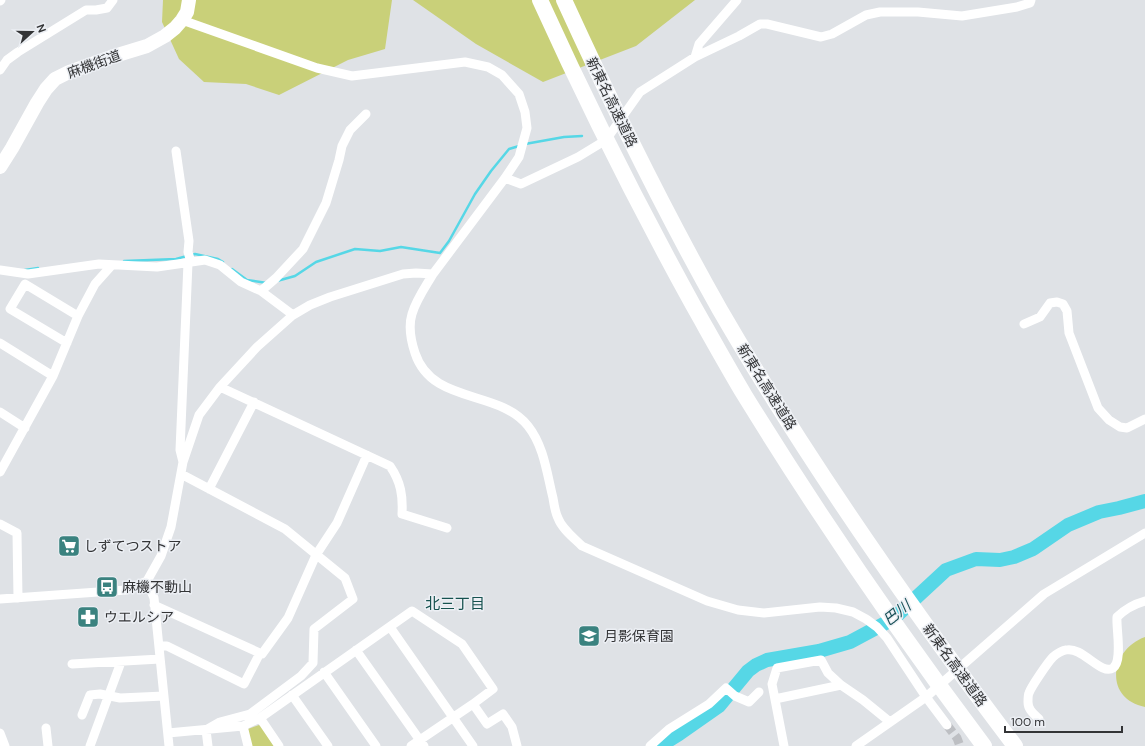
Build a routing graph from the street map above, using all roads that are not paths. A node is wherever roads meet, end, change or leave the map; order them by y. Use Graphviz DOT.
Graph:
graph roads {
  1 [pos="113,0"];
  2 [pos="189,0"];
  3 [pos="540,0"];
  4 [pos="564,0"];
  5 [pos="737,0"];
  6 [pos="1032,0"];
  7 [pos="182,20"];
  8 [pos="695,57"];
  9 [pos="0,70"];
  10 [pos="366,114"];
  11 [pos="176,151"];
  12 [pos="0,167"];
  13 [pos="505,178"];
  14 [pos="189,258"];
  15 [pos="112,265"];
  16 [pos="0,270"];
  17 [pos="433,274"];
  18 [pos="261,291"];
  19 [pos="293,315"];
  20 [pos="78,316"];
  21 [pos="1024,324"];
  22 [pos="0,343"];
  23 [pos="67,343"];
  24 [pos="54,376"];
  25 [pos="220,387"];
  26 [pos="254,402"];
  27 [pos="0,412"];
  28 [pos="1145,419"];
  29 [pos="25,428"];
  30 [pos="367,455"];
  31 [pos="3,458"];
  32 [pos="183,462"];
  33 [pos="0,472"];
  34 [pos="181,474"];
  35 [pos="209,489"];
  36 [pos="0,524"];
  37 [pos="447,528"];
  38 [pos="1145,533"];
  39 [pos="316,555"];
  40 [pos="147,581"];
  41 [pos="18,598"];
  42 [pos="0,599"];
  43 [pos="1145,601"];
  44 [pos="154,605"];
  45 [pos="390,627"];
  46 [pos="159,646"];
  47 [pos="356,650"];
  48 [pos="260,653"];
  49 [pos="160,659"];
  50 [pos="121,662"];
  51 [pos="72,664"];
  52 [pos="324,672"];
  53 [pos="841,685"];
  54 [pos="759,692"];
  55 [pos="292,694"];
  56 [pos="110,696"];
  57 [pos="164,696"];
  58 [pos="926,697"];
  59 [pos="775,699"];
  60 [pos="473,704"];
  61 [pos="82,714"];
  62 [pos="453,717"];
  63 [pos="260,718"];
  64 [pos="1040,719"];
  65 [pos="890,722"];
  66 [pos="947,725"];
  67 [pos="243,726"];
  68 [pos="46,728"];
  69 [pos="206,730"];
  70 [pos="0,733"];
  71 [pos="168,733"];
  72 [pos="422,743"];
  73 [pos="5,746"];
  74 [pos="48,746"];
  75 [pos="90,746"];
  76 [pos="170,746"];
  77 [pos="208,746"];
  78 [pos="248,746"];
  79 [pos="279,746"];
  80 [pos="328,746"];
  81 [pos="376,746"];
  82 [pos="412,746"];
  83 [pos="473,746"];
  84 [pos="517,746"];
  85 [pos="650,746"];
  86 [pos="784,746"];
  87 [pos="856,746"];
  88 [pos="984,746"];
  89 [pos="1015,746"];
  1 -- 9 [label="street"];
  2 -- 7 [label="main road, 麻機街道"];
  3 -- 88 [label="highway, 新東名高速道路"];
  4 -- 89 [label="highway, 新東名高速道路"];
  5 -- 8 [label="street"];
  6 -- 8 [label="street"];
  7 -- 12 [label="main road, 麻機街道"];
  7 -- 13 [label="street"];
  8 -- 13 [label="street"];
  10 -- 18 [label="street"];
  11 -- 14 [label="street"];
  13 -- 17 [label="street"];
  14 -- 15 [label="street"];
  14 -- 18 [label="street"];
  14 -- 32 [label="street"];
  15 -- 16 [label="street"];
  15 -- 20 [label="street"];
  17 -- 19 [label="street"];
  17 -- 58 [label="street"];
  18 -- 19 [label="street"];
  19 -- 25 [label="street"];
  20 -- 23 [label="street"];
  20 -- 23 [label="street"];
  21 -- 28 [label="street"];
  22 -- 24 [label="street"];
  23 -- 24 [label="street"];
  24 -- 29 [label="street"];
  25 -- 26 [label="street"];
  25 -- 32 [label="street"];
  26 -- 30 [label="street"];
  26 -- 35 [label="street"];
  27 -- 29 [label="street"];
  29 -- 31 [label="street"];
  30 -- 37 [label="street"];
  30 -- 39 [label="street"];
  31 -- 33 [label="street"];
  32 -- 34 [label="street"];
  34 -- 35 [label="street"];
  34 -- 40 [label="street"];
  35 -- 39 [label="street"];
  36 -- 41 [label="street"];
  38 -- 58 [label="street"];
  39 -- 48 [label="street"];
  39 -- 69 [label="street"];
  40 -- 41 [label="street"];
  40 -- 44 [label="street"];
  41 -- 42 [label="street"];
  43 -- 64 [label="street"];
  44 -- 46 [label="street"];
  44 -- 48 [label="street"];
  45 -- 47 [label="street"];
  45 -- 60 [label="street"];
  45 -- 62 [label="street"];
  46 -- 48 [label="street"];
  46 -- 49 [label="street"];
  47 -- 52 [label="street"];
  47 -- 72 [label="street"];
  49 -- 50 [label="street"];
  49 -- 57 [label="street"];
  50 -- 51 [label="street"];
  50 -- 56 [label="street"];
  52 -- 55 [label="street"];
  52 -- 81 [label="street"];
  53 -- 59 [label="street"];
  53 -- 59 [label="street"];
  53 -- 65 [label="street"];
  54 -- 85 [label="street"];
  55 -- 63 [label="street"];
  55 -- 80 [label="street"];
  56 -- 57 [label="street"];
  56 -- 61 [label="street"];
  56 -- 75 [label="street"];
  57 -- 71 [label="street"];
  58 -- 65 [label="street"];
  58 -- 66 [label="street"];
  59 -- 86 [label="street"];
  60 -- 62 [label="street"];
  60 -- 84 [label="street"];
  62 -- 72 [label="street"];
  62 -- 83 [label="street"];
  63 -- 67 [label="street"];
  63 -- 79 [label="street"];
  65 -- 87 [label="street"];
  67 -- 69 [label="street"];
  67 -- 78 [label="street"];
  68 -- 74 [label="street"];
  69 -- 71 [label="street"];
  69 -- 77 [label="street"];
  70 -- 73 [label="street"];
  71 -- 76 [label="street"];
  72 -- 82 [label="street"];
}
